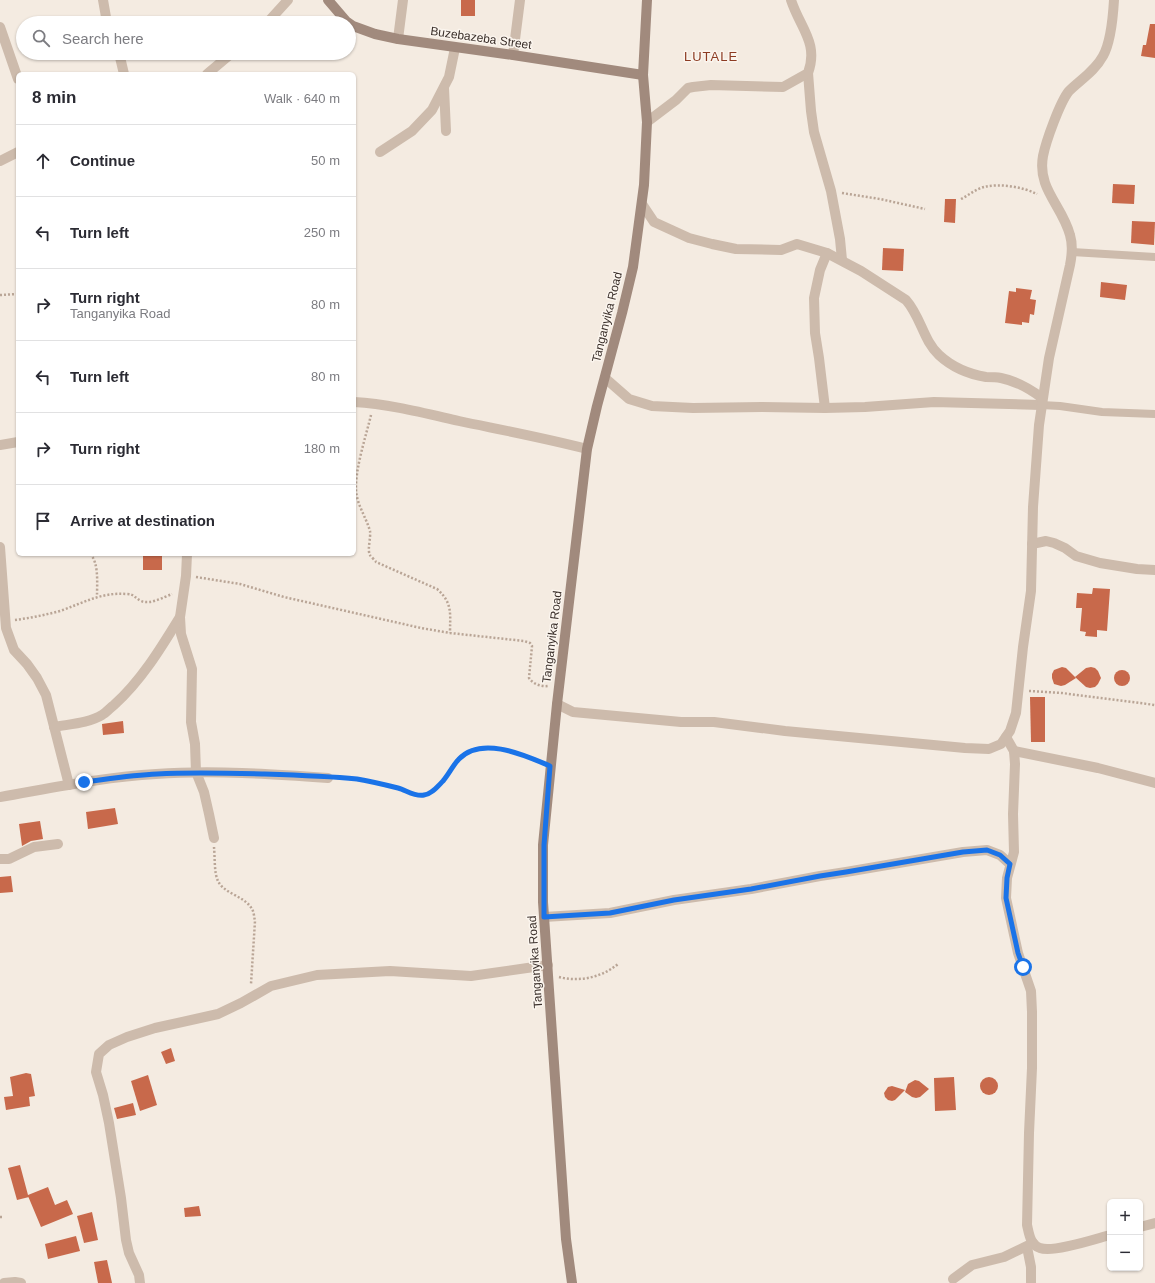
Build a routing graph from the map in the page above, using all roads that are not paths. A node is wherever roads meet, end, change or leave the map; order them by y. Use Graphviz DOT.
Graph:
graph roads {
  1 [pos="103,0"];
  2 [pos="288,0"];
  3 [pos="328,0"];
  4 [pos="403,0"];
  5 [pos="520,0"];
  6 [pos="647,0"];
  7 [pos="791,0"];
  8 [pos="1114,0"];
  9 [pos="106,16"];
  10 [pos="273,16"];
  11 [pos="342,16"];
  12 [pos="0,27"];
  13 [pos="356,27"];
  14 [pos="398,39"];
  15 [pos="455,48"];
  16 [pos="513,55"];
  17 [pos="121,60"];
  18 [pos="224,60"];
  19 [pos="124,72"];
  20 [pos="209,72"];
  21 [pos="16,73"];
  22 [pos="808,73"];
  23 [pos="643,75"];
  24 [pos="444,88"];
  25 [pos="647,122"];
  26 [pos="446,131"];
  27 [pos="380,152"];
  28 [pos="16,153"];
  29 [pos="0,161"];
  30 [pos="642,204"];
  31 [pos="1072,252"];
  32 [pos="827,253"];
  33 [pos="1155,257"];
  34 [pos="842,260"];
  35 [pos="605,378"];
  36 [pos="1042,401"];
  37 [pos="356,402"];
  38 [pos="825,408"];
  39 [pos="1155,414"];
  40 [pos="16,442"];
  41 [pos="0,445"];
  42 [pos="587,449"];
  43 [pos="1032,544"];
  44 [pos="0,547"];
  45 [pos="187,556"];
  46 [pos="1155,570"];
  47 [pos="180,617"];
  48 [pos="557,704"];
  49 [pos="54,727"];
  50 [pos="1006,737"];
  51 [pos="1014,751"];
  52 [pos="196,772"];
  53 [pos="328,778"];
  54 [pos="1155,783"];
  55 [pos="69,785"];
  56 [pos="0,797"];
  57 [pos="214,838"];
  58 [pos="58,844"];
  59 [pos="0,859"];
  60 [pos="1010,864"];
  61 [pos="544,917"];
  62 [pos="548,970"];
  63 [pos="1155,1223"];
  64 [pos="1143,1226"];
  65 [pos="1107,1236"];
  66 [pos="1030,1245"];
  67 [pos="953,1279"];
  68 [pos="4,1283"];
  69 [pos="21,1283"];
  70 [pos="140,1283"];
  71 [pos="572,1283"];
  72 [pos="1031,1283"];
  1 -- 9 [label="street"];
  2 -- 10 [label="street"];
  3 -- 11 [label="street, Buzebazeba Street"];
  4 -- 14 [label="street"];
  5 -- 16 [label="street"];
  6 -- 23 [label="street, Tanganyika Road"];
  7 -- 22 [label="street"];
  8 -- 31 [label="street"];
  12 -- 21 [label="street"];
  13 -- 14 [label="street, Buzebazeba Street"];
  14 -- 15 [label="street, Buzebazeba Street"];
  15 -- 16 [label="street, Buzebazeba Street"];
  15 -- 24 [label="street"];
  16 -- 23 [label="street, Buzebazeba Street"];
  17 -- 19 [label="street"];
  18 -- 20 [label="street"];
  22 -- 25 [label="street"];
  22 -- 34 [label="street"];
  23 -- 25 [label="street, Tanganyika Road"];
  24 -- 26 [label="street"];
  24 -- 27 [label="street"];
  25 -- 30 [label="street, Tanganyika Road"];
  28 -- 29 [label="street"];
  30 -- 32 [label="street"];
  30 -- 35 [label="street, Tanganyika Road"];
  31 -- 33 [label="lane"];
  31 -- 36 [label="street"];
  32 -- 34 [label="street"];
  32 -- 38 [label="street"];
  34 -- 36 [label="street"];
  35 -- 38 [label="street"];
  35 -- 42 [label="street, Tanganyika Road"];
  36 -- 38 [label="street"];
  36 -- 39 [label="lane"];
  36 -- 43 [label="street"];
  37 -- 42 [label="street"];
  40 -- 41 [label="street"];
  42 -- 48 [label="street, Tanganyika Road"];
  43 -- 46 [label="street"];
  43 -- 50 [label="street"];
  44 -- 49 [label="street"];
  45 -- 47 [label="street"];
  47 -- 49 [label="street"];
  47 -- 52 [label="street"];
  48 -- 50 [label="street"];
  48 -- 61 [label="street, Tanganyika Road"];
  49 -- 55 [label="street"];
  50 -- 51 [label="street"];
  51 -- 54 [label="street"];
  51 -- 60 [label="street"];
  52 -- 53 [label="street"];
  52 -- 55 [label="street"];
  52 -- 57 [label="street"];
  55 -- 56 [label="street"];
  58 -- 59 [label="street"];
  60 -- 61 [label="street"];
  60 -- 66 [label="street"];
  61 -- 62 [label="street, Tanganyika Road"];
  62 -- 70 [label="street"];
  62 -- 71 [label="street, Tanganyika Road"];
  63 -- 64 [label="street"];
  65 -- 66 [label="street"];
  66 -- 67 [label="street"];
  66 -- 72 [label="street"];
  68 -- 69 [label="street"];
}
